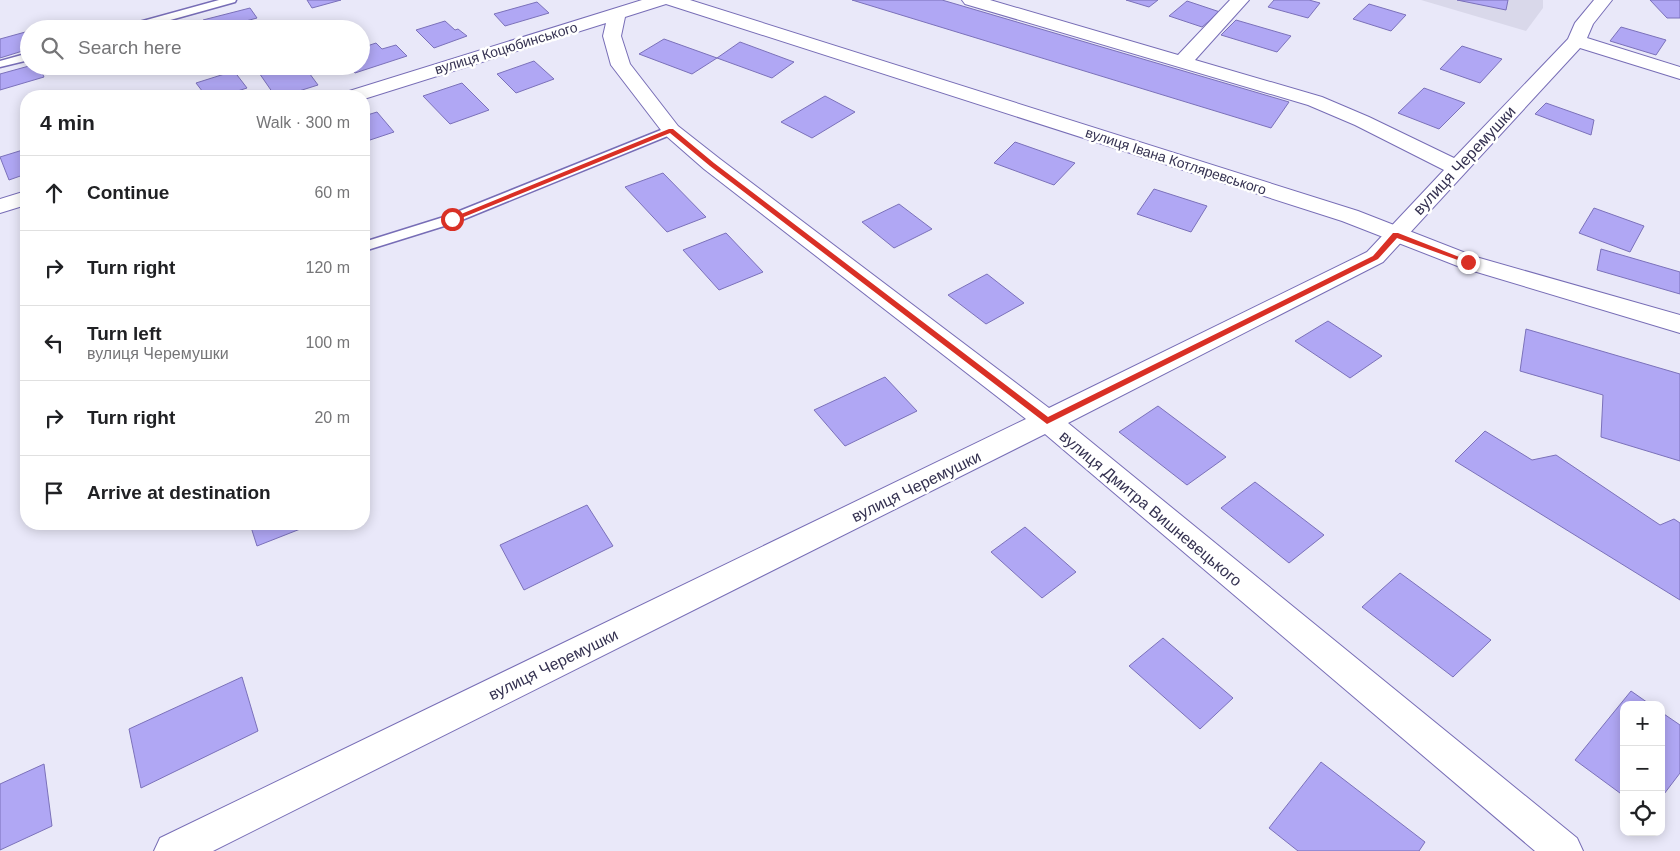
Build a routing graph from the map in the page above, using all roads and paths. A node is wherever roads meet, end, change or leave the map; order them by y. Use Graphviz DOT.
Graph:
graph roads {
  1 [pos="231,0"];
  2 [pos="660,0"];
  3 [pos="672,0"];
  4 [pos="971,0"];
  5 [pos="1240,0"];
  6 [pos="1603,0"];
  7 [pos="617,13"];
  8 [pos="158,20"];
  9 [pos="1581,21"];
  10 [pos="20,58"];
  11 [pos="1182,62"];
  12 [pos="0,64"];
  13 [pos="1680,73"];
  14 [pos="370,91"];
  15 [pos="671,130"];
  16 [pos="1456,168"];
  17 [pos="20,200"];
  18 [pos="0,206"];
  19 [pos="1396,235"];
  20 [pos="370,245"];
  21 [pos="1680,324"];
  22 [pos="1047,421"];
  23 [pos="173,851"];
  24 [pos="1564,851"];
  1 -- 8 [label="lane"];
  2 -- 7 [label="street, вулиця Коцюбинського"];
  3 -- 19 [label="street, вулиця Івана Котляревського"];
  4 -- 11 [label="street"];
  5 -- 11 [label="street"];
  6 -- 9 [label="street, вулиця Черемушки"];
  7 -- 14 [label="street, вулиця Коцюбинського"];
  7 -- 15 [label="street, вулиця Дмитра Вишневецького"];
  9 -- 13 [label="street"];
  9 -- 16 [label="street, вулиця Черемушки"];
  10 -- 12 [label="lane"];
  11 -- 16 [label="street"];
  15 -- 20 [label="lane"];
  15 -- 22 [label="street, вулиця Дмитра Вишневецького"];
  16 -- 19 [label="street, вулиця Черемушки"];
  17 -- 18 [label="street"];
  19 -- 21 [label="street, вулиця Івана Котляревського"];
  19 -- 22 [label="street, вулиця Черемушки"];
  22 -- 23 [label="street, вулиця Черемушки"];
  22 -- 24 [label="street, вулиця Дмитра Вишневецького"];
}
